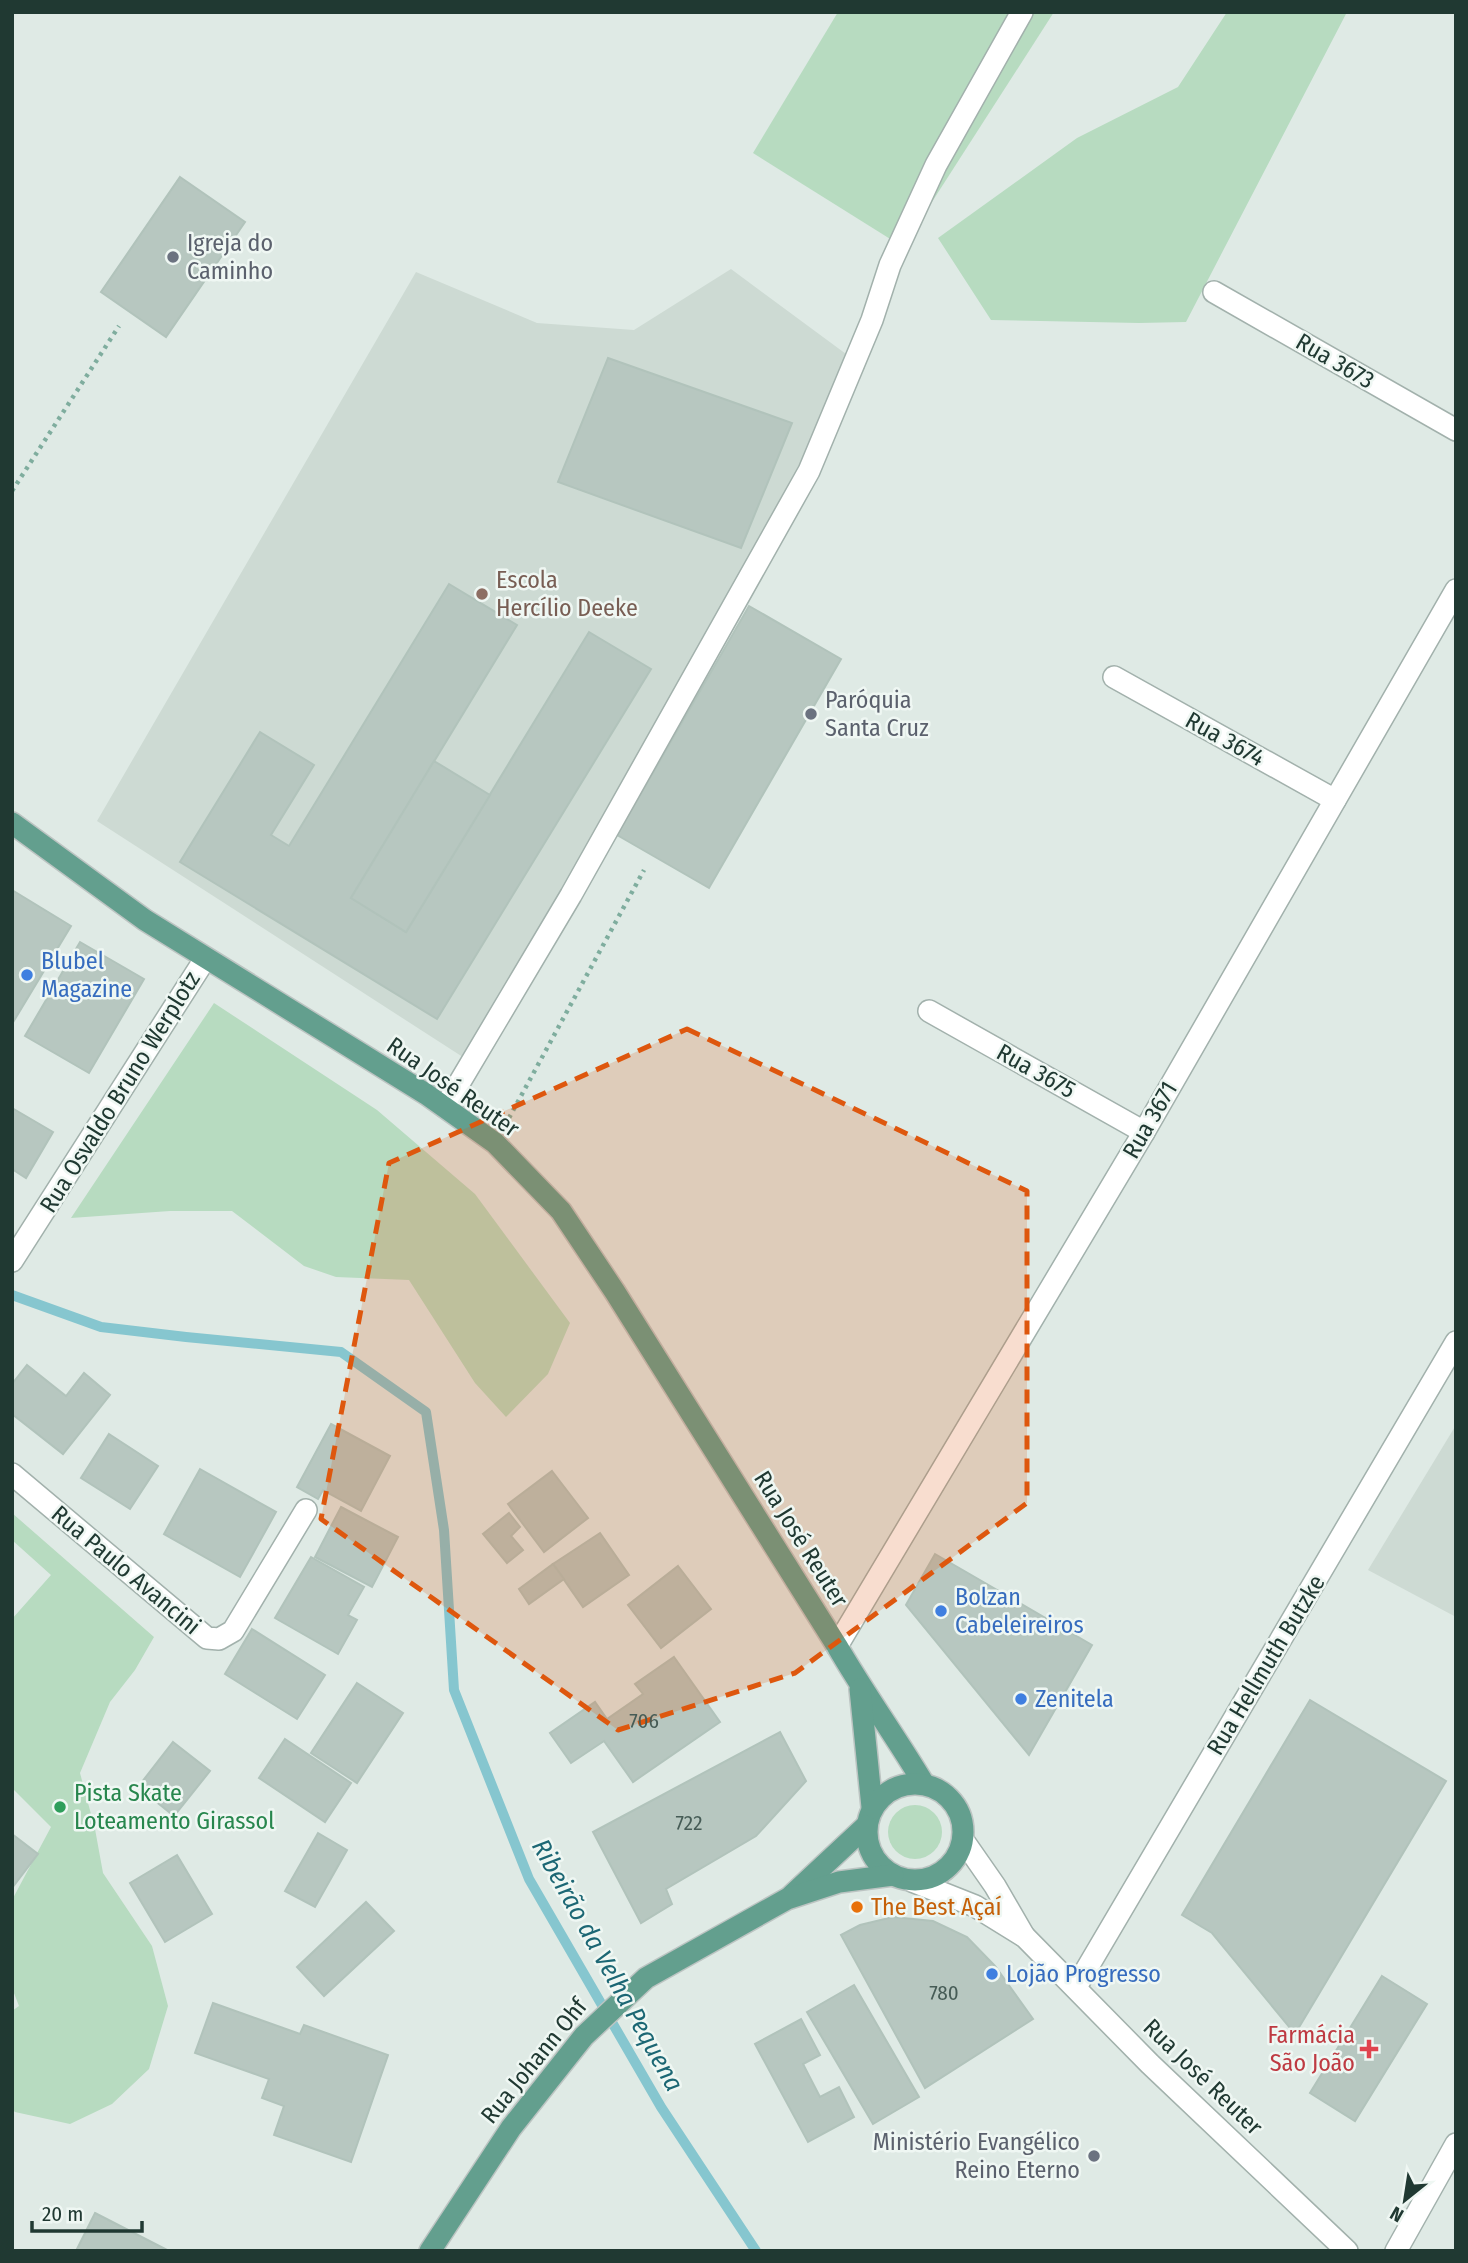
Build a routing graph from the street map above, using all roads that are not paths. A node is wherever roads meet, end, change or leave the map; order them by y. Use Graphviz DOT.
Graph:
graph roads {
  1 [pos="1021,12"];
  2 [pos="1214,292"];
  3 [pos="1456,429"];
  4 [pos="1456,590"];
  5 [pos="1114,677"];
  6 [pos="1335,800"];
  7 [pos="12,823"];
  8 [pos="205,959"];
  9 [pos="929,1011"];
  10 [pos="445,1107"];
  11 [pos="1144,1132"];
  12 [pos="12,1261"];
  13 [pos="1456,1342"];
  14 [pos="12,1474"];
  15 [pos="306,1510"];
  16 [pos="837,1646"];
  17 [pos="860,1687"];
  18 [pos="924,1784"];
  19 [pos="869,1817"];
  20 [pos="963,1840"];
  21 [pos="902,1878"];
  22 [pos="787,1899"];
  23 [pos="1025,1937"];
  24 [pos="1076,1987"];
  25 [pos="1456,2144"];
  26 [pos="430,2251"];
  27 [pos="1348,2251"];
  28 [pos="1396,2251"];
  1 -- 10 [label="street"];
  2 -- 3 [label="street, Rua 3673"];
  4 -- 6 [label="street, Rua 3671"];
  5 -- 6 [label="street, Rua 3674"];
  6 -- 11 [label="street, Rua 3671"];
  7 -- 8 [label="main road, Rua José Reuter"];
  8 -- 10 [label="main road, Rua José Reuter"];
  8 -- 12 [label="street, Rua Osvaldo Bruno Werplotz"];
  9 -- 11 [label="street, Rua 3675"];
  10 -- 16 [label="main road, Rua José Reuter"];
  11 -- 16 [label="street, Rua 3671"];
  13 -- 24 [label="street, Rua Hellmuth Butzke"];
  14 -- 15 [label="street, Rua Paulo Avancini"];
  16 -- 17 [label="main road, Rua José Reuter"];
  17 -- 18 [label="main road, Rua José Reuter"];
  17 -- 19 [label="main road, Rua José Reuter"];
  18 -- 19 [label="main road"];
  18 -- 20 [label="main road"];
  19 -- 21 [label="main road"];
  19 -- 22 [label="main road, Rua Johann Ohf"];
  20 -- 21 [label="main road"];
  20 -- 23 [label="street, Rua José Reuter"];
  21 -- 22 [label="main road, Rua Johann Ohf"];
  21 -- 23 [label="street, Rua José Reuter"];
  22 -- 26 [label="main road, Rua Johann Ohf"];
  23 -- 24 [label="street, Rua José Reuter"];
  24 -- 27 [label="street, Rua José Reuter"];
  25 -- 28 [label="street"];
}
